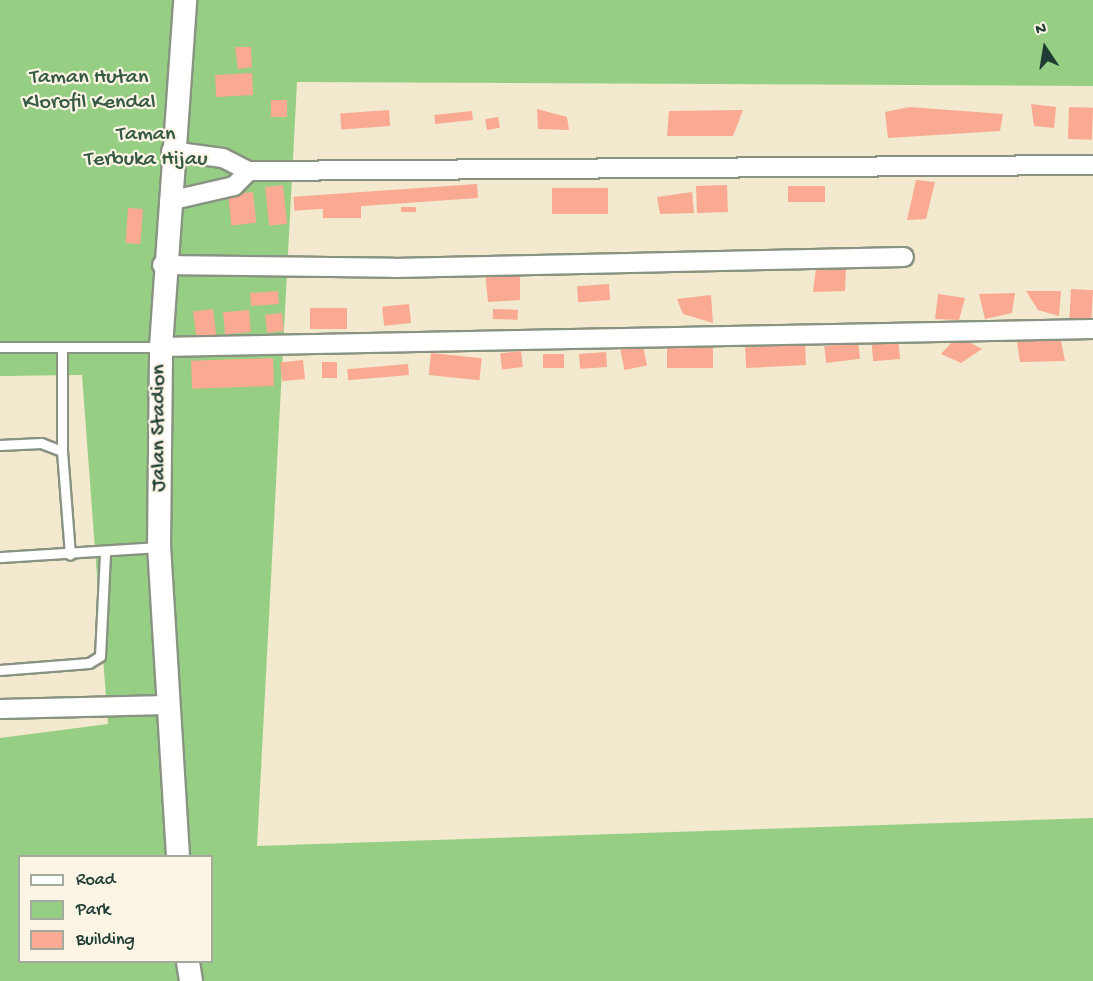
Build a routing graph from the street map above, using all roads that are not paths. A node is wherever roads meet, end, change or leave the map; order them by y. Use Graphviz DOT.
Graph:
graph roads {
  1 [pos="184,0"];
  2 [pos="171,151"];
  3 [pos="1093,165"];
  4 [pos="249,171"];
  5 [pos="169,201"];
  6 [pos="904,257"];
  7 [pos="162,265"];
  8 [pos="1093,330"];
  9 [pos="0,347"];
  10 [pos="62,347"];
  11 [pos="161,347"];
  12 [pos="0,445"];
  13 [pos="62,451"];
  14 [pos="159,547"];
  15 [pos="105,553"];
  16 [pos="70,555"];
  17 [pos="0,557"];
  18 [pos="0,670"];
  19 [pos="167,705"];
  20 [pos="0,709"];
  21 [pos="178,855"];
  22 [pos="188,963"];
  23 [pos="191,981"];
  1 -- 2 [label="street, Jalan Stadion"];
  2 -- 4 [label="street"];
  2 -- 5 [label="street, Jalan Stadion"];
  3 -- 4 [label="street"];
  4 -- 5 [label="street"];
  5 -- 7 [label="street, Jalan Stadion"];
  6 -- 7 [label="street"];
  7 -- 11 [label="street, Jalan Stadion"];
  8 -- 11 [label="street"];
  9 -- 10 [label="lane"];
  10 -- 11 [label="lane"];
  10 -- 13 [label="lane"];
  11 -- 14 [label="street, Jalan Stadion"];
  12 -- 13 [label="lane"];
  13 -- 16 [label="lane"];
  14 -- 15 [label="lane"];
  14 -- 19 [label="street, Jalan Stadion"];
  15 -- 16 [label="lane"];
  15 -- 18 [label="lane"];
  16 -- 17 [label="lane"];
  19 -- 20 [label="street"];
  19 -- 21 [label="street, Jalan Stadion"];
  22 -- 23 [label="street"];
}
